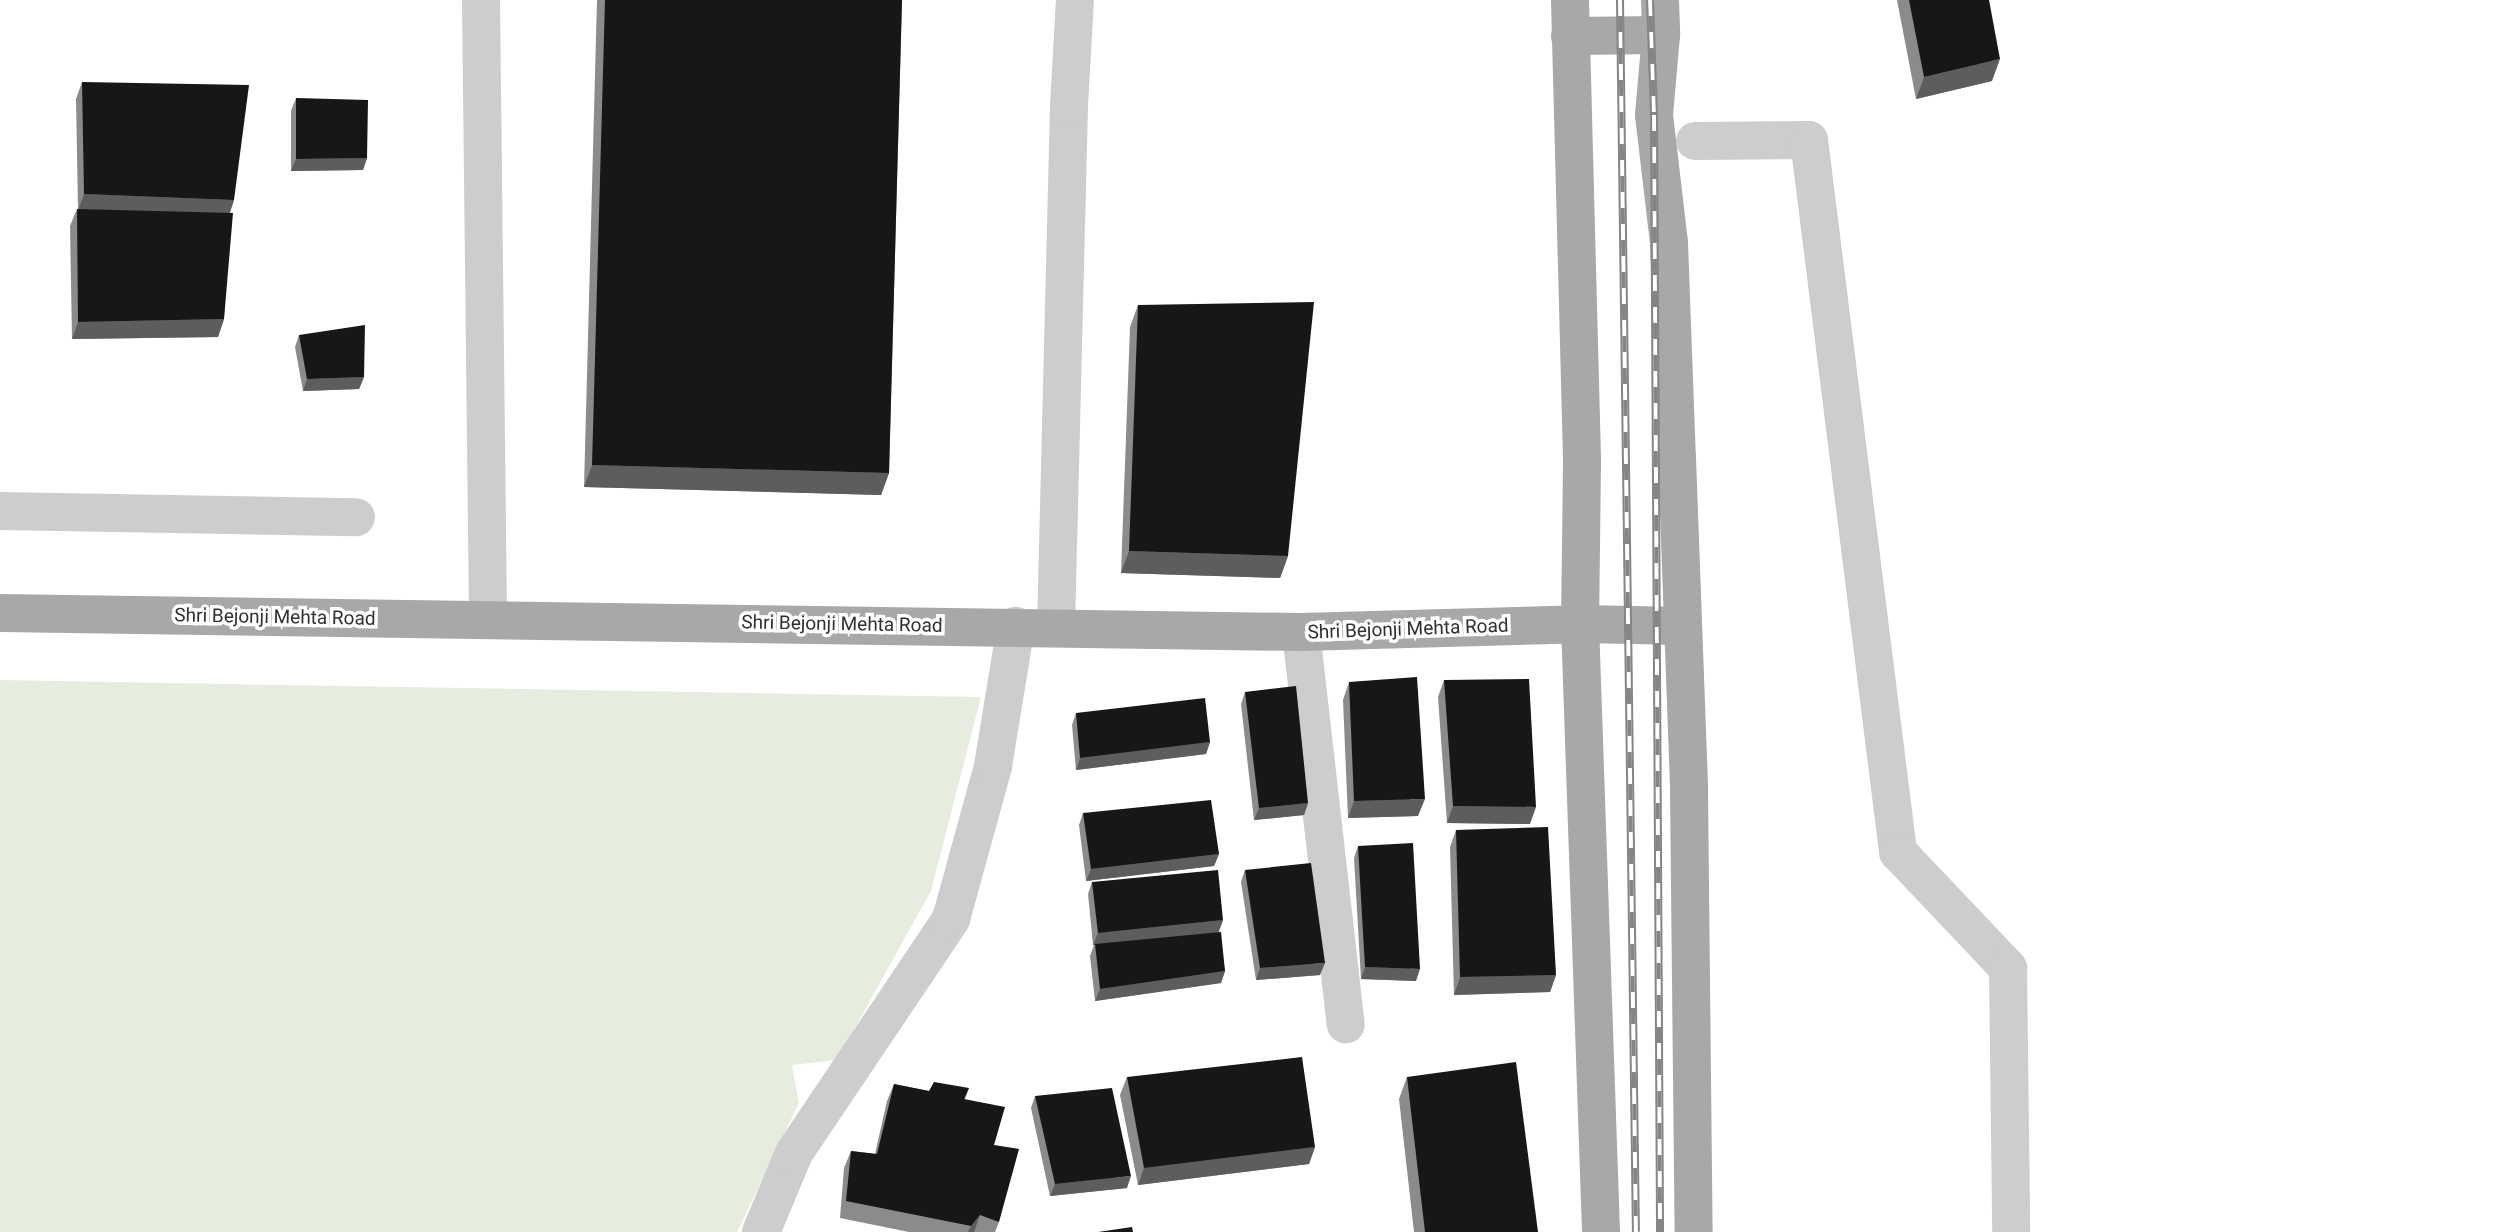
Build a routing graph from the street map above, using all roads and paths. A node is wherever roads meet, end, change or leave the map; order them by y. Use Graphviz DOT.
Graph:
graph roads {
  1 [pos="481,0"];
  2 [pos="1075,0"];
  3 [pos="1570,18"];
  4 [pos="1660,18"];
  5 [pos="1695,141"];
  6 [pos="0,511"];
  7 [pos="356,517"];
  8 [pos="0,613"];
  9 [pos="488,620"];
  10 [pos="1580,624"];
  11 [pos="1016,626"];
  12 [pos="1683,626"];
  13 [pos="1056,627"];
  14 [pos="1301,632"];
  15 [pos="1346,1024"];
  16 [pos="761,1232"];
  17 [pos="1601,1232"];
  18 [pos="1694,1232"];
  19 [pos="2011,1232"];
  1 -- 9 [label="street"];
  2 -- 13 [label="street"];
  3 -- 4 [label="main road"];
  3 -- 10 [label="main road"];
  4 -- 12 [label="main road"];
  5 -- 19 [label="street"];
  6 -- 7 [label="street"];
  8 -- 9 [label="main road, Shri Bejonji Mehta Road"];
  9 -- 11 [label="main road, Shri Bejonji Mehta Road"];
  10 -- 12 [label="main road, Shri Bejonji Mehta Road"];
  10 -- 14 [label="main road, Shri Bejonji Mehta Road"];
  10 -- 17 [label="main road"];
  11 -- 13 [label="main road, Shri Bejonji Mehta Road"];
  11 -- 16 [label="street"];
  12 -- 18 [label="main road"];
  13 -- 14 [label="main road, Shri Bejonji Mehta Road"];
  14 -- 15 [label="street"];
}
